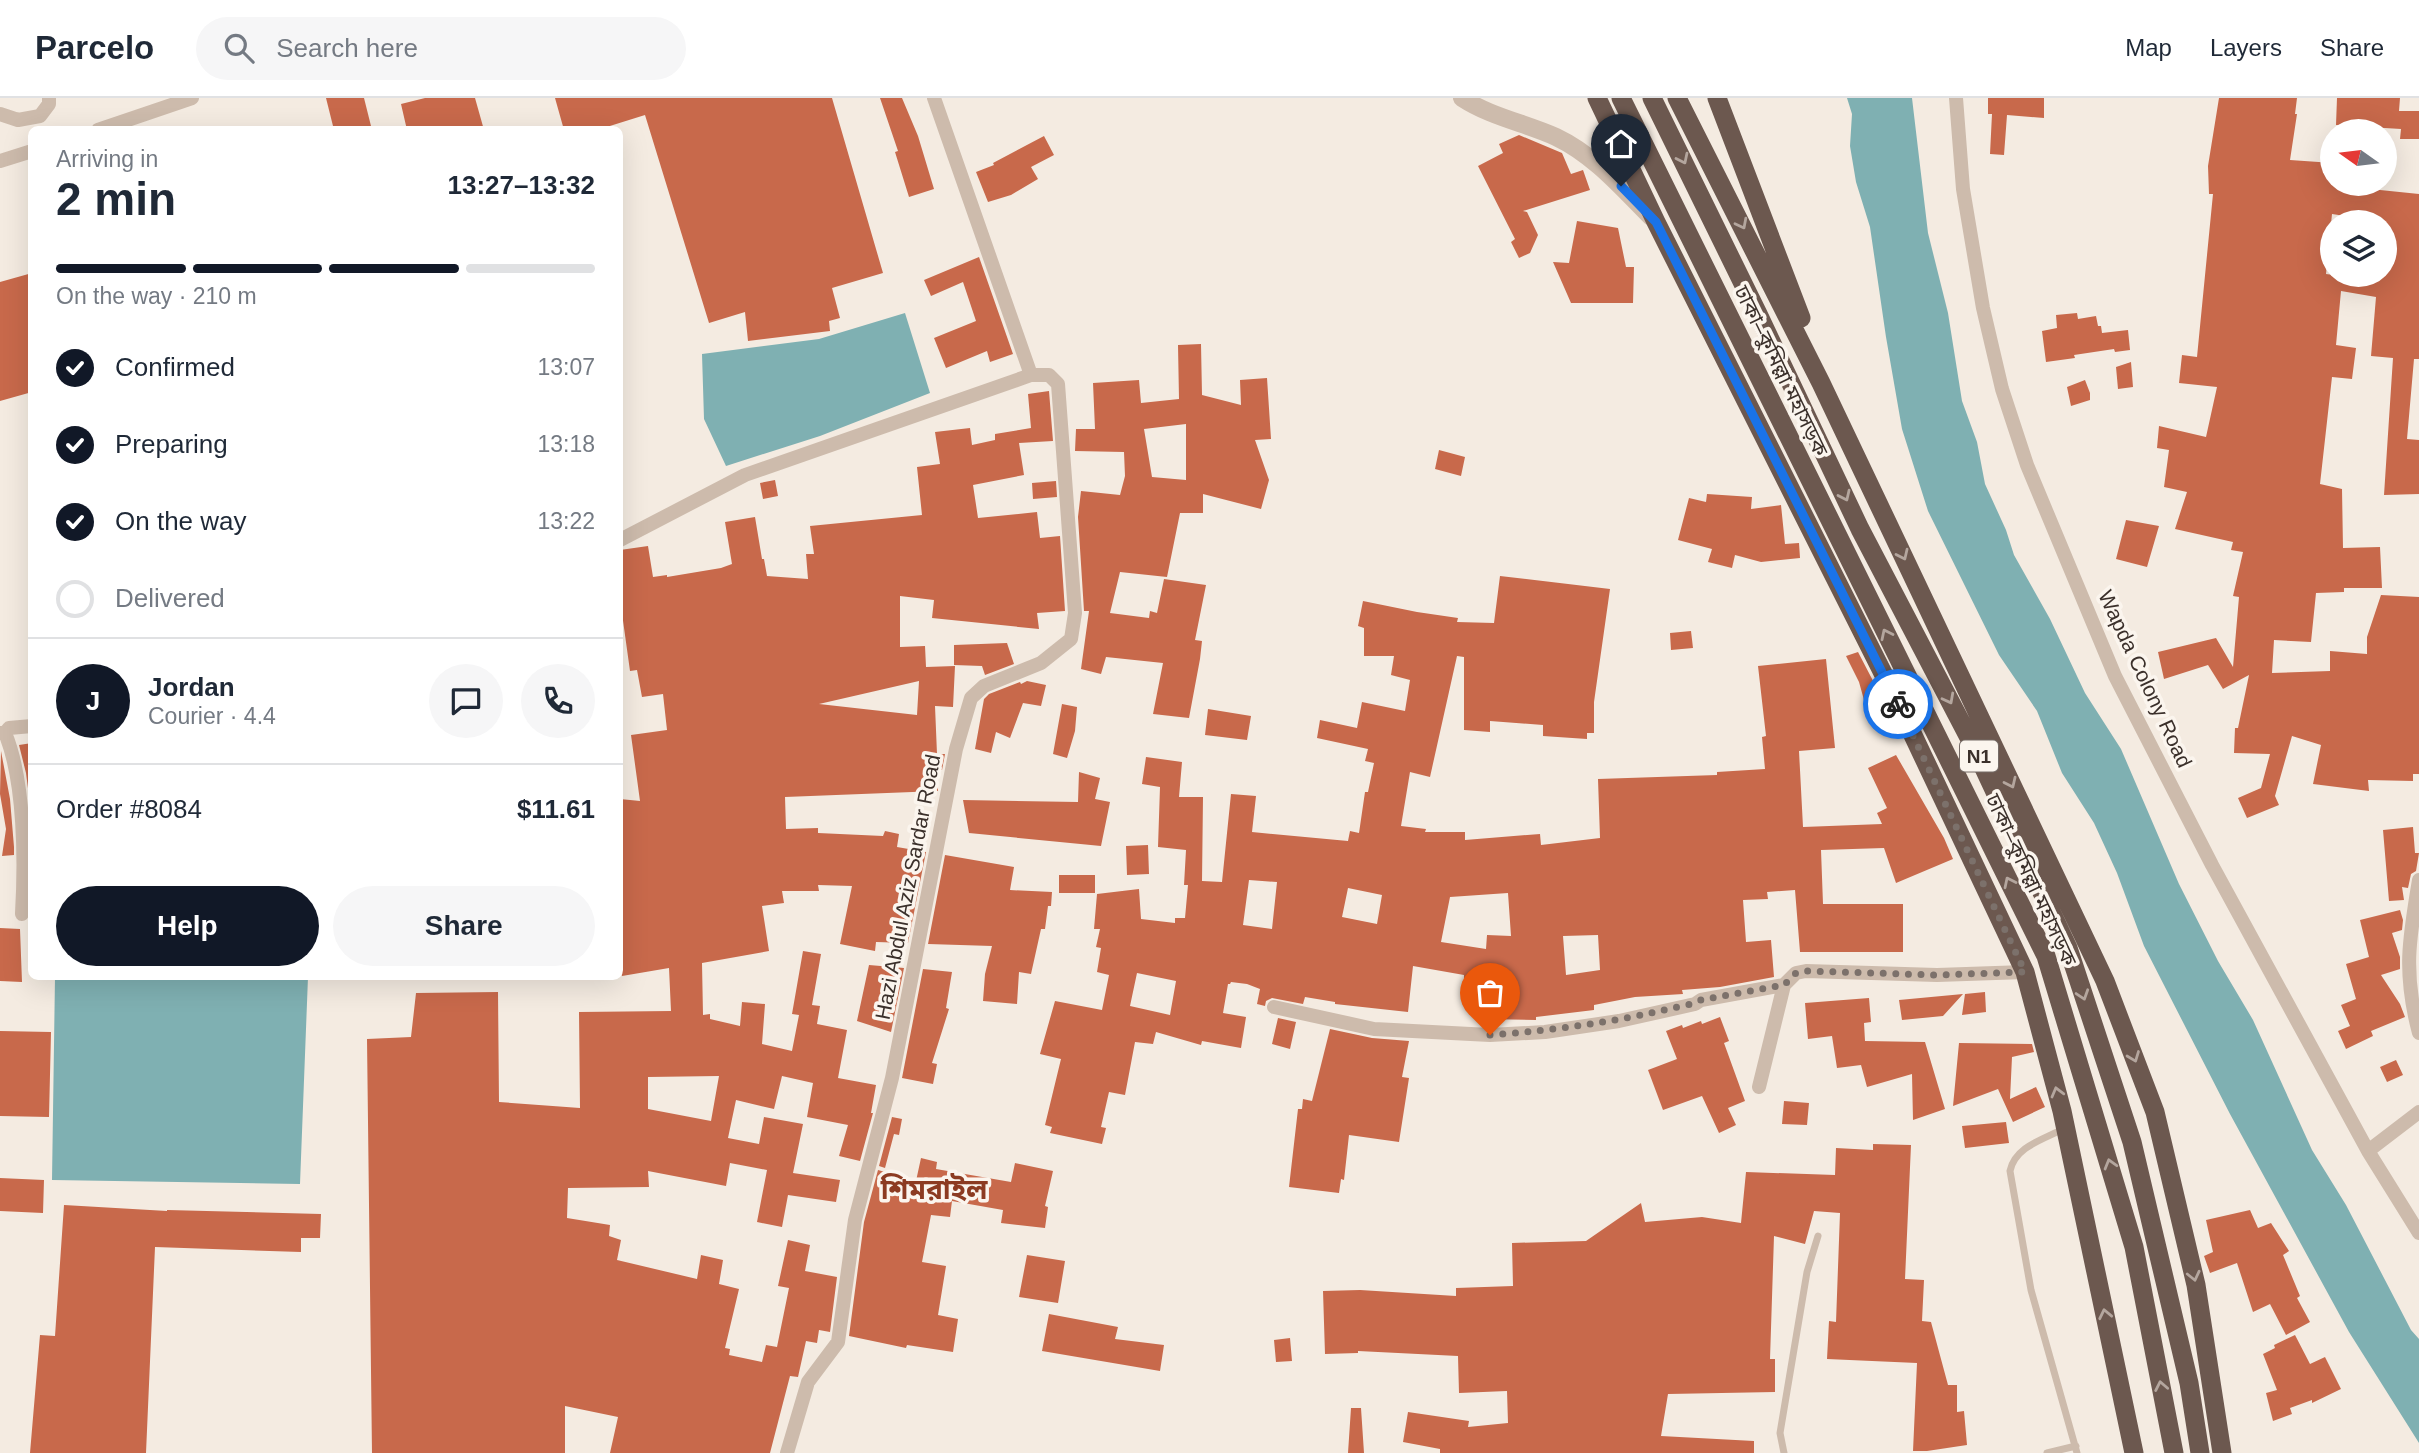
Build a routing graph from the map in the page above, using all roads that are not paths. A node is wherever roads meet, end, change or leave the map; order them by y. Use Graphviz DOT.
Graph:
graph roads {
  1 [pos="49,98"];
  2 [pos="192,98"];
  3 [pos="934,98"];
  4 [pos="1462,98"];
  5 [pos="1597,98"];
  6 [pos="1621,98"];
  7 [pos="1652,98"];
  8 [pos="1677,98"];
  9 [pos="1717,98"];
  10 [pos="1956,98"];
  11 [pos="0,114"];
  12 [pos="111,126"];
  13 [pos="28,152"];
  14 [pos="0,161"];
  15 [pos="1656,222"];
  16 [pos="1031,375"];
  17 [pos="1821,383"];
  18 [pos="623,538"];
  19 [pos="28,726"];
  20 [pos="3,733"];
  21 [pos="2419,880"];
  22 [pos="22,914"];
  23 [pos="2025,972"];
  24 [pos="1784,985"];
  25 [pos="1274,1007"];
  26 [pos="2419,1033"];
  27 [pos="1759,1087"];
  28 [pos="2419,1112"];
  29 [pos="2066,1128"];
  30 [pos="2368,1151"];
  31 [pos="2419,1233"];
  32 [pos="1818,1236"];
  33 [pos="2076,1449"];
  34 [pos="787,1453"];
  35 [pos="1784,1453"];
  36 [pos="2046,1453"];
  37 [pos="2134,1453"];
  38 [pos="2174,1453"];
  39 [pos="2200,1453"];
  40 [pos="2221,1453"];
  1 -- 11 [label="street"];
  2 -- 12 [label="street"];
  3 -- 16 [label="street"];
  4 -- 15 [label="street"];
  5 -- 15 [label="highway"];
  38 -- 6 [label="highway, ঢাকা–কুমিল্লা মহাসড়ক / N1, one-way"];
  7 -- 39 [label="highway, ঢাকা–কুমিল্লা মহাসড়ক / N1, one-way"];
  8 -- 17 [label="highway, one-way"];
  9 -- 17 [label="highway"];
  10 -- 30 [label="street, Wapda Colony Road"];
  13 -- 14 [label="street"];
  15 -- 23 [label="highway"];
  16 -- 18 [label="street"];
  16 -- 34 [label="street, Hazi Abdul Aziz Sardar Road"];
  17 -- 40 [label="highway, one-way"];
  19 -- 20 [label="street"];
  20 -- 22 [label="street"];
  21 -- 26 [label="street"];
  23 -- 24 [label="street"];
  29 -- 23 [label="highway, one-way"];
  24 -- 25 [label="street"];
  24 -- 27 [label="street"];
  28 -- 30 [label="street"];
  29 -- 33 [label="lane"];
  37 -- 29 [label="highway, one-way"];
  30 -- 31 [label="street, Wapda Colony Road"];
  32 -- 35 [label="lane"];
  33 -- 36 [label="lane"];
}
